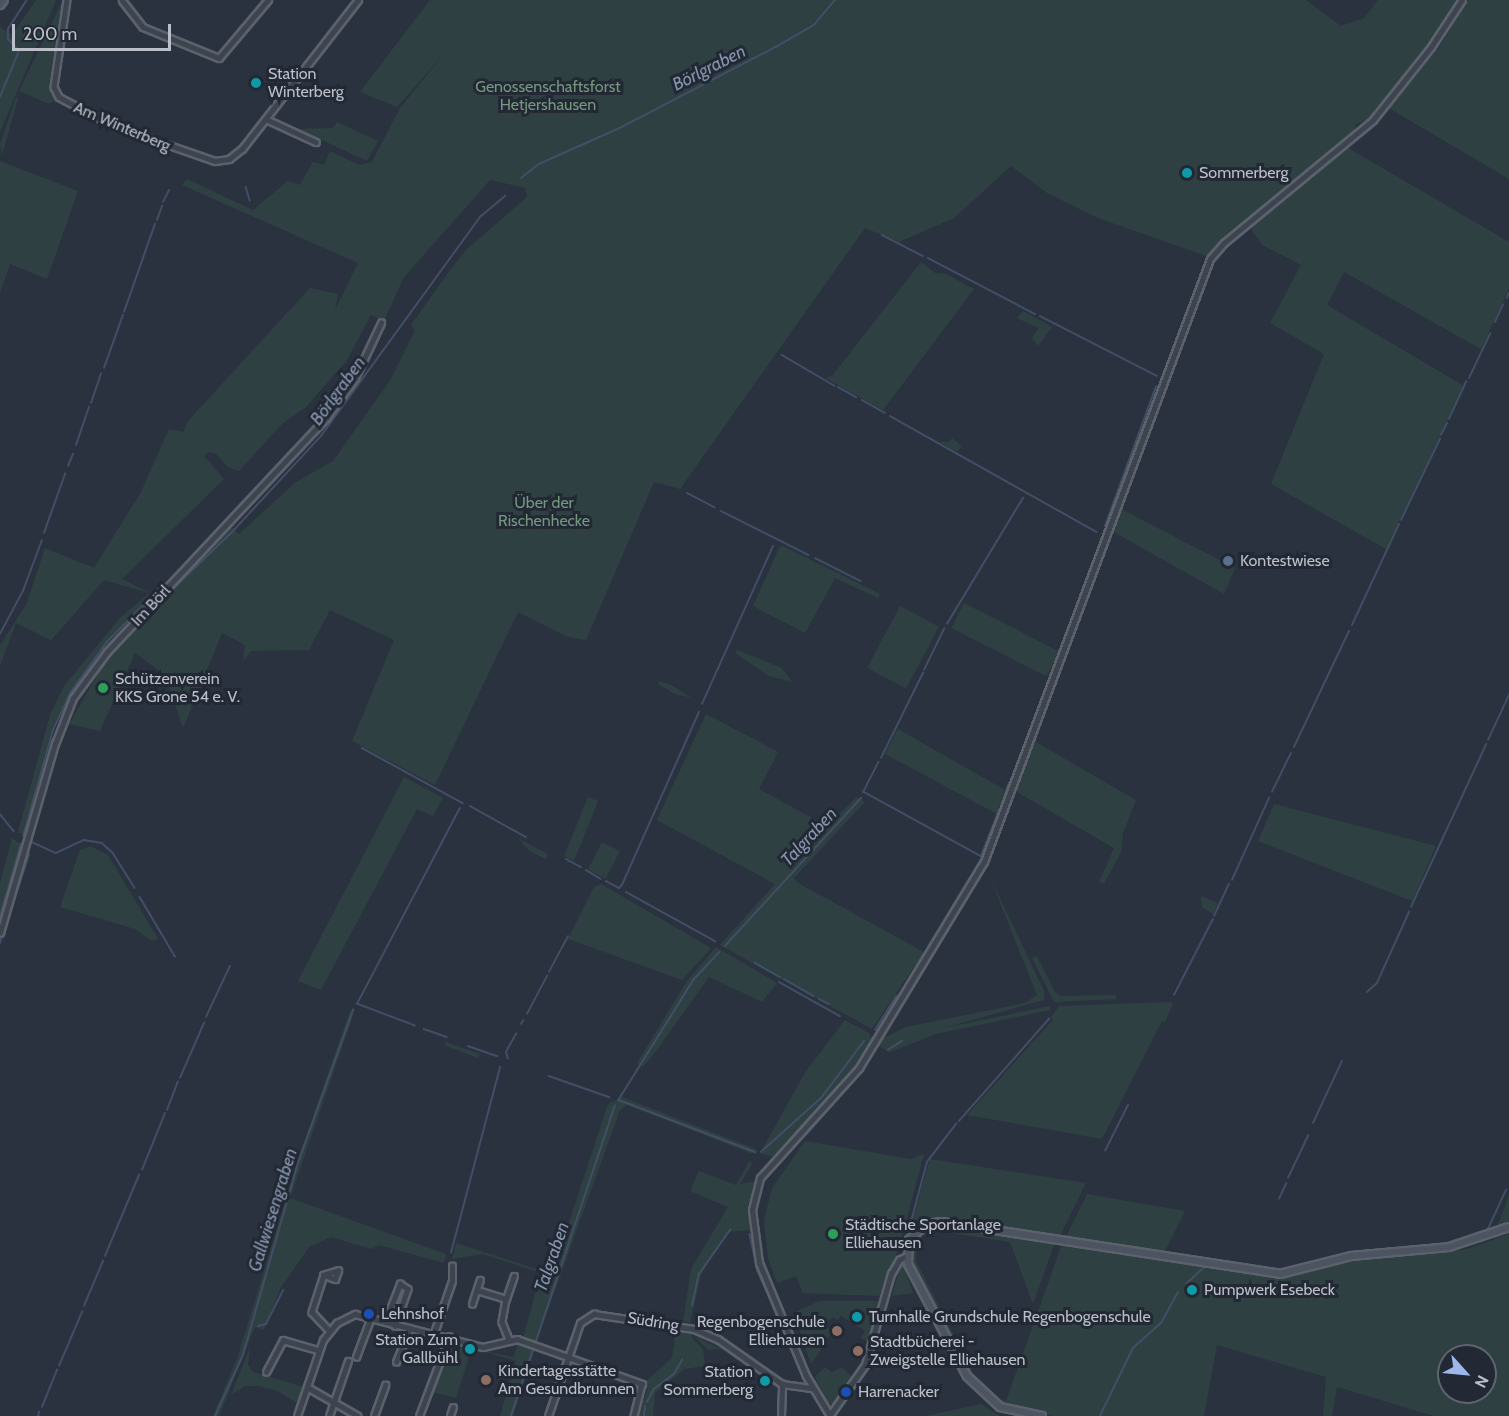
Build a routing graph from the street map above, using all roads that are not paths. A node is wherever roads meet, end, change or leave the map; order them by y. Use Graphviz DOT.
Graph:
graph roads {
  1 [pos="4,0"];
  2 [pos="67,0"];
  3 [pos="122,0"];
  4 [pos="268,0"];
  5 [pos="358,0"];
  6 [pos="1462,0"];
  7 [pos="0,5"];
  8 [pos="266,118"];
  9 [pos="316,142"];
  10 [pos="381,323"];
  11 [pos="0,933"];
  12 [pos="1509,1227"];
  13 [pos="907,1256"];
  14 [pos="452,1266"];
  15 [pos="324,1275"];
  16 [pos="514,1276"];
  17 [pos="480,1280"];
  18 [pos="477,1290"];
  19 [pos="506,1299"];
  20 [pos="472,1304"];
  21 [pos="371,1317"];
  22 [pos="385,1322"];
  23 [pos="395,1326"];
  24 [pos="409,1329"];
  25 [pos="330,1331"];
  26 [pos="434,1333"];
  27 [pos="449,1337"];
  28 [pos="509,1339"];
  29 [pos="318,1350"];
  30 [pos="356,1357"];
  31 [pos="568,1357"];
  32 [pos="348,1361"];
  33 [pos="396,1362"];
  34 [pos="266,1372"];
  35 [pos="782,1384"];
  36 [pos="385,1385"];
  37 [pos="309,1388"];
  38 [pos="812,1388"];
  39 [pos="333,1401"];
  40 [pos="453,1407"];
  41 [pos="830,1415"];
  42 [pos="297,1416"];
  43 [pos="329,1416"];
  44 [pos="358,1416"];
  45 [pos="374,1416"];
  46 [pos="419,1416"];
  47 [pos="450,1416"];
  48 [pos="548,1416"];
  49 [pos="634,1416"];
  50 [pos="781,1416"];
  51 [pos="1042,1416"];
  1 -- 7 [label="street"];
  2 -- 8 [label="street, Am Winterberg"];
  3 -- 4 [label="street"];
  5 -- 8 [label="street, Am Winterberg"];
  6 -- 38 [label="street"];
  8 -- 9 [label="street"];
  10 -- 11 [label="street, Im Börl"];
  12 -- 13 [label="street"];
  13 -- 41 [label="street"];
  13 -- 51 [label="street"];
  14 -- 26 [label="street"];
  15 -- 25 [label="street"];
  16 -- 19 [label="street"];
  17 -- 18 [label="street"];
  18 -- 19 [label="street"];
  18 -- 20 [label="street"];
  19 -- 28 [label="street"];
  21 -- 22 [label="street"];
  21 -- 25 [label="street"];
  21 -- 30 [label="street"];
  22 -- 23 [label="street"];
  22 -- 23 [label="street"];
  23 -- 24 [label="street"];
  24 -- 26 [label="street"];
  24 -- 33 [label="street"];
  25 -- 29 [label="street"];
  26 -- 27 [label="street"];
  27 -- 28 [label="street"];
  27 -- 46 [label="street"];
  28 -- 31 [label="street"];
  29 -- 34 [label="street"];
  29 -- 37 [label="street"];
  31 -- 35 [label="street, Südring"];
  31 -- 48 [label="street, Südring"];
  31 -- 49 [label="street"];
  32 -- 39 [label="street"];
  35 -- 38 [label="street, Südring"];
  35 -- 50 [label="street"];
  36 -- 45 [label="street"];
  37 -- 39 [label="street"];
  37 -- 42 [label="street"];
  38 -- 41 [label="street"];
  39 -- 43 [label="street"];
  39 -- 44 [label="street"];
  40 -- 47 [label="street"];
}
